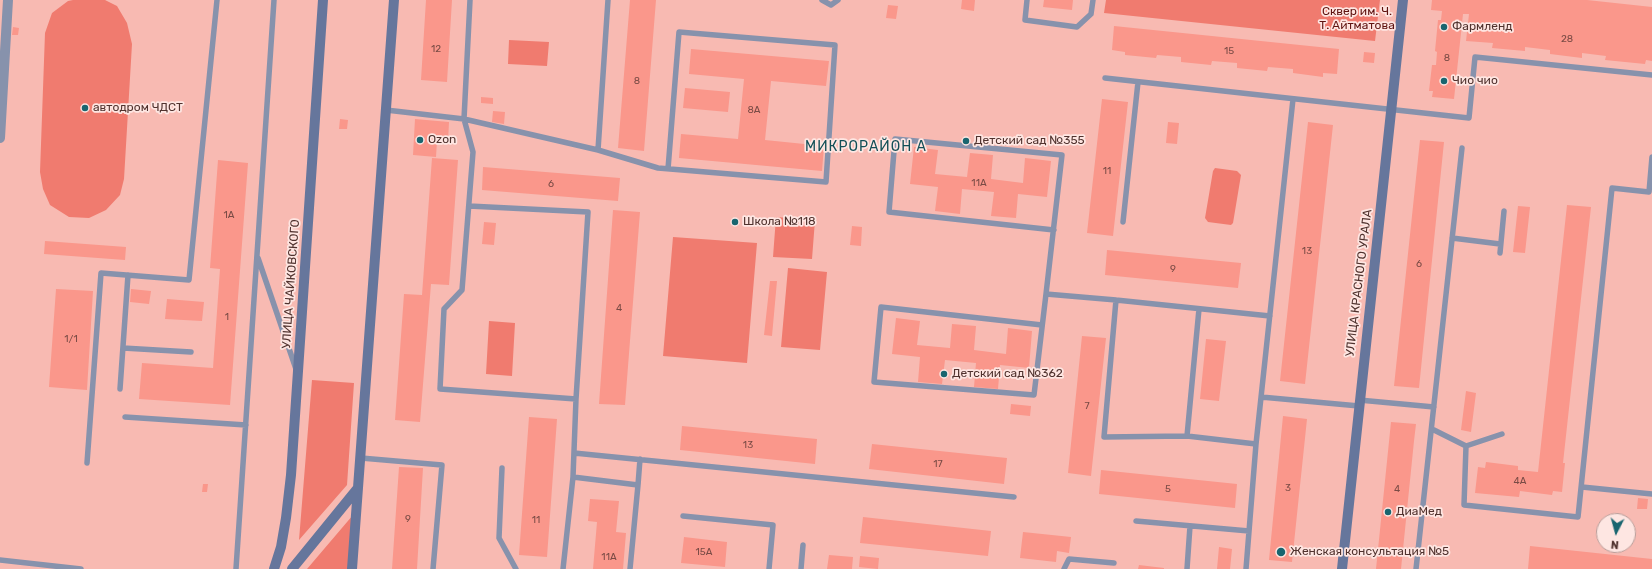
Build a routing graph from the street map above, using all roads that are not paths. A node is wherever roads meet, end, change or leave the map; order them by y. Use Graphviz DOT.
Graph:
graph roads {
  1 [pos="8,0"];
  2 [pos="216,0"];
  3 [pos="274,0"];
  4 [pos="323,0"];
  5 [pos="394,0"];
  6 [pos="470,0"];
  7 [pos="608,0"];
  8 [pos="822,0"];
  9 [pos="838,0"];
  10 [pos="1027,0"];
  11 [pos="1093,0"];
  12 [pos="1403,0"];
  13 [pos="2,63"];
  14 [pos="1652,75"];
  15 [pos="1105,78"];
  16 [pos="1138,82"];
  17 [pos="1293,99"];
  18 [pos="386,110"];
  19 [pos="1392,110"];
  20 [pos="464,119"];
  21 [pos="0,138"];
  22 [pos="1462,148"];
  23 [pos="598,150"];
  24 [pos="1652,156"];
  25 [pos="668,169"];
  26 [pos="469,206"];
  27 [pos="1504,211"];
  28 [pos="1123,222"];
  29 [pos="1054,230"];
  30 [pos="1452,238"];
  31 [pos="1500,244"];
  32 [pos="1500,253"];
  33 [pos="257,256"];
  34 [pos="128,275"];
  35 [pos="1046,294"];
  36 [pos="1116,300"];
  37 [pos="1199,308"];
  38 [pos="1270,316"];
  39 [pos="1042,325"];
  40 [pos="123,348"];
  41 [pos="191,352"];
  42 [pos="297,374"];
  43 [pos="120,389"];
  44 [pos="1261,397"];
  45 [pos="576,399"];
  46 [pos="1359,403"];
  47 [pos="1434,407"];
  48 [pos="125,417"];
  49 [pos="246,425"];
  50 [pos="1432,429"];
  51 [pos="1502,434"];
  52 [pos="1187,436"];
  53 [pos="1256,444"];
  54 [pos="1466,446"];
  55 [pos="574,453"];
  56 [pos="361,458"];
  57 [pos="640,459"];
  58 [pos="87,463"];
  59 [pos="502,468"];
  60 [pos="573,477"];
  61 [pos="638,485"];
  62 [pos="1582,487"];
  63 [pos="358,488"];
  64 [pos="1652,494"];
  65 [pos="1014,497"];
  66 [pos="683,516"];
  67 [pos="1136,521"];
  68 [pos="1190,526"];
  69 [pos="1249,531"];
  70 [pos="803,545"];
  71 [pos="0,560"];
  72 [pos="1114,563"];
  73 [pos="82,569"];
  74 [pos="236,569"];
  75 [pos="274,569"];
  76 [pos="292,569"];
  77 [pos="352,569"];
  78 [pos="433,569"];
  79 [pos="516,569"];
  80 [pos="563,569"];
  81 [pos="630,569"];
  82 [pos="769,569"];
  83 [pos="801,569"];
  84 [pos="1064,569"];
  85 [pos="1187,569"];
  86 [pos="1246,569"];
  87 [pos="1342,569"];
  88 [pos="1416,569"];
  1 -- 13 [label="street"];
  2 -- 34 [label="lane"];
  3 -- 33 [label="lane"];
  4 -- 42 [label="main road, УЛИЦА ЧАЙКОВСКОГО"];
  5 -- 18 [label="main road"];
  6 -- 20 [label="lane"];
  7 -- 23 [label="lane"];
  8 -- 9 [label="lane"];
  10 -- 11 [label="lane"];
  12 -- 19 [label="main road, УЛИЦА КРАСНОГО УРАЛА"];
  13 -- 21 [label="street"];
  14 -- 19 [label="lane"];
  15 -- 16 [label="lane"];
  16 -- 17 [label="lane"];
  16 -- 28 [label="lane"];
  17 -- 19 [label="lane"];
  17 -- 38 [label="lane"];
  18 -- 20 [label="lane"];
  18 -- 56 [label="main road"];
  19 -- 46 [label="main road, УЛИЦА КРАСНОГО УРАЛА"];
  20 -- 23 [label="lane"];
  20 -- 26 [label="lane"];
  22 -- 30 [label="lane"];
  23 -- 25 [label="lane"];
  24 -- 62 [label="lane"];
  25 -- 25 [label="lane"];
  26 -- 45 [label="lane"];
  26 -- 45 [label="lane"];
  27 -- 31 [label="lane"];
  29 -- 29 [label="lane"];
  29 -- 35 [label="lane"];
  30 -- 31 [label="lane"];
  30 -- 47 [label="lane"];
  31 -- 32 [label="lane"];
  33 -- 42 [label="lane"];
  33 -- 49 [label="lane"];
  34 -- 40 [label="lane"];
  34 -- 58 [label="lane"];
  35 -- 36 [label="lane"];
  35 -- 39 [label="lane"];
  36 -- 37 [label="lane"];
  36 -- 52 [label="lane"];
  37 -- 38 [label="lane"];
  37 -- 52 [label="lane"];
  38 -- 44 [label="lane"];
  39 -- 39 [label="lane"];
  40 -- 41 [label="lane"];
  40 -- 43 [label="lane"];
  42 -- 75 [label="main road, УЛИЦА ЧАЙКОВСКОГО"];
  44 -- 46 [label="lane"];
  44 -- 53 [label="lane"];
  45 -- 55 [label="lane"];
  46 -- 47 [label="lane"];
  46 -- 87 [label="main road, УЛИЦА КРАСНОГО УРАЛА"];
  47 -- 50 [label="lane"];
  48 -- 49 [label="lane"];
  49 -- 74 [label="lane"];
  50 -- 54 [label="lane"];
  50 -- 88 [label="lane"];
  51 -- 54 [label="lane"];
  52 -- 53 [label="lane"];
  53 -- 69 [label="lane"];
  54 -- 62 [label="lane"];
  55 -- 57 [label="lane"];
  55 -- 60 [label="lane"];
  56 -- 63 [label="main road"];
  56 -- 78 [label="lane"];
  57 -- 61 [label="lane"];
  57 -- 65 [label="lane"];
  59 -- 79 [label="lane"];
  60 -- 61 [label="lane"];
  60 -- 80 [label="lane"];
  61 -- 81 [label="lane"];
  62 -- 64 [label="lane"];
  63 -- 76 [label="main road"];
  63 -- 77 [label="main road"];
  66 -- 82 [label="lane"];
  67 -- 68 [label="lane"];
  68 -- 69 [label="lane"];
  68 -- 85 [label="lane"];
  69 -- 86 [label="lane"];
  70 -- 83 [label="lane"];
  71 -- 73 [label="lane"];
  72 -- 84 [label="lane"];
}
